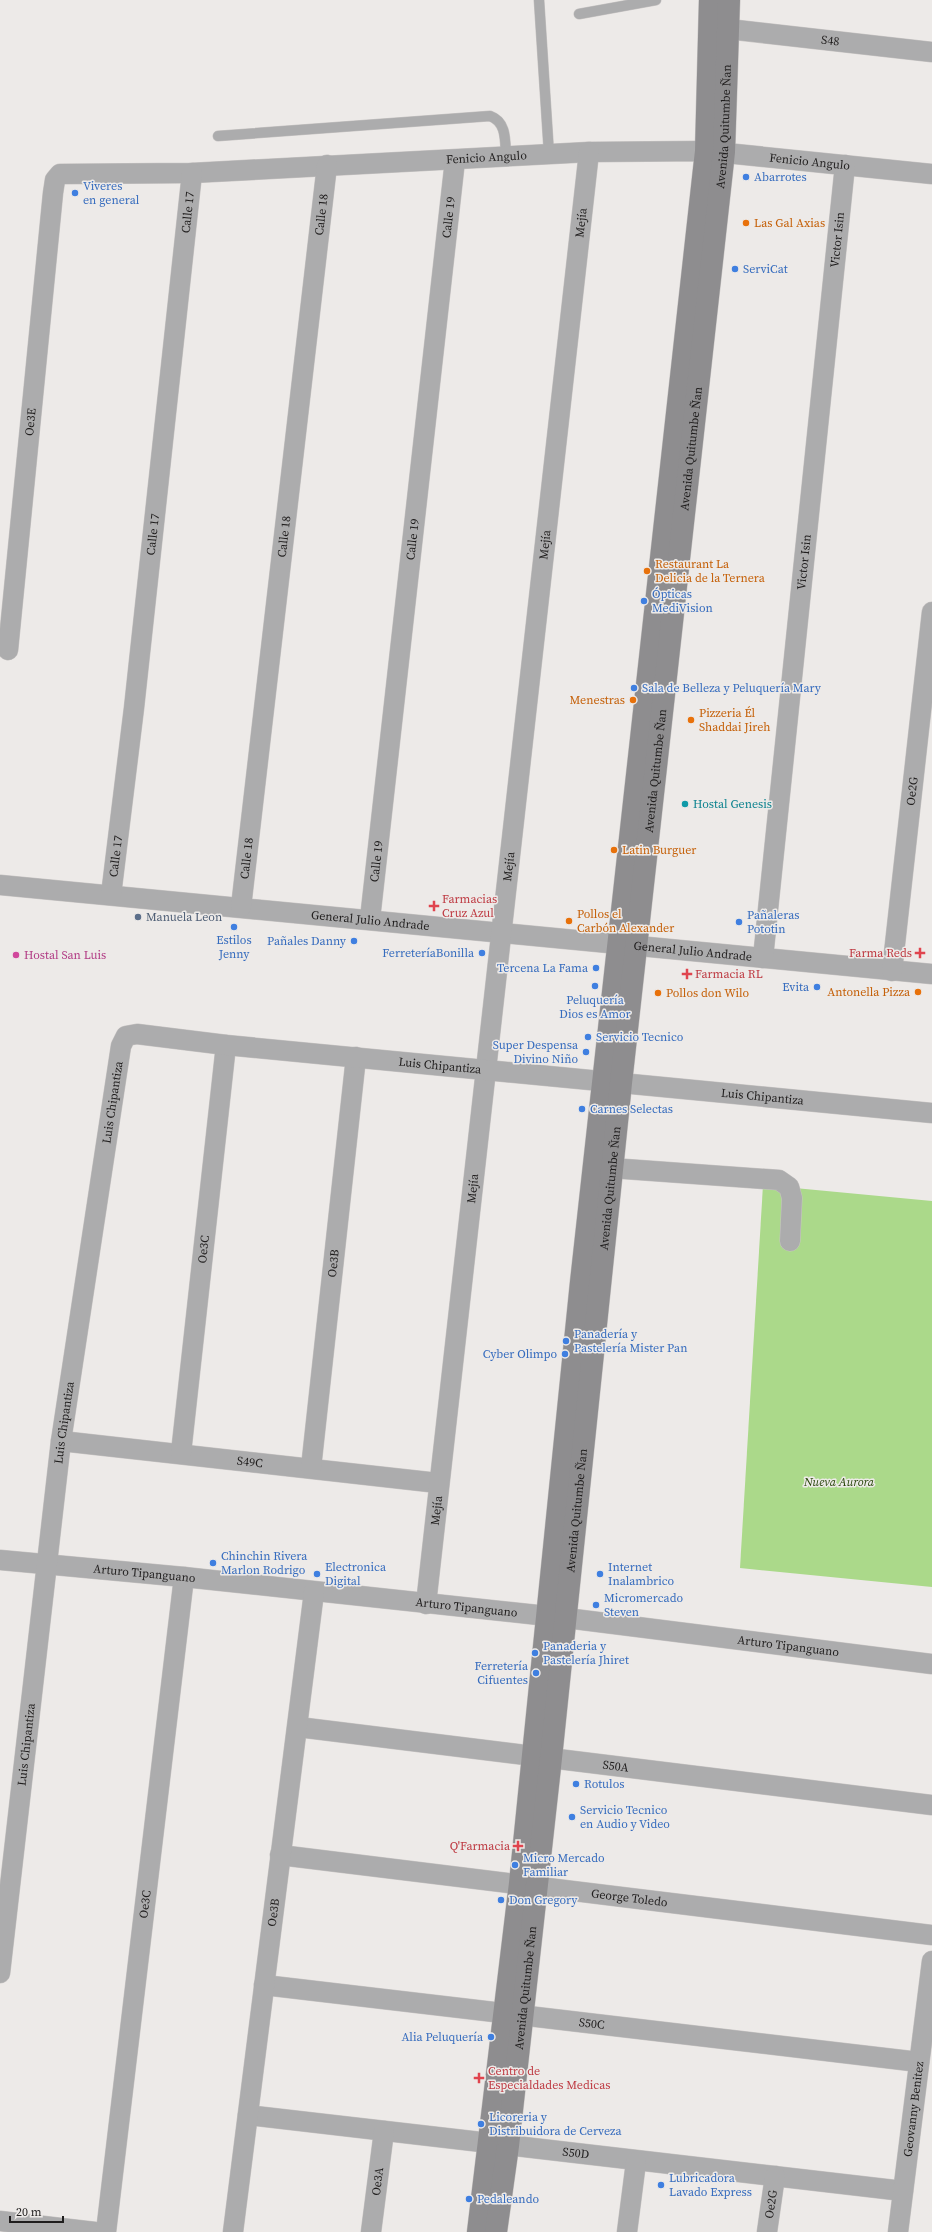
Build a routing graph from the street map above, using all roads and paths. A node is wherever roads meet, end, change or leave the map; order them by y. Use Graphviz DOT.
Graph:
graph roads {
  1 [pos="539,0"];
  2 [pos="656,0"];
  3 [pos="710,0"];
  4 [pos="729,0"];
  5 [pos="579,14"];
  6 [pos="728,29"];
  7 [pos="932,52"];
  8 [pos="218,136"];
  9 [pos="589,152"];
  10 [pos="715,152"];
  11 [pos="549,154"];
  12 [pos="506,157"];
  13 [pos="455,160"];
  14 [pos="327,165"];
  15 [pos="845,165"];
  16 [pos="192,173"];
  17 [pos="932,174"];
  18 [pos="53,193"];
  19 [pos="932,612"];
  20 [pos="8,650"];
  21 [pos="0,885"];
  22 [pos="110,895"];
  23 [pos="241,907"];
  24 [pos="370,920"];
  25 [pos="502,933"];
  26 [pos="628,945"];
  27 [pos="763,958"];
  28 [pos="892,971"];
  29 [pos="932,974"];
  30 [pos="226,1045"];
  31 [pos="356,1057"];
  32 [pos="485,1070"];
  33 [pos="612,1082"];
  34 [pos="932,1114"];
  35 [pos="603,1167"];
  36 [pos="790,1241"];
  37 [pos="61,1441"];
  38 [pos="181,1453"];
  39 [pos="311,1468"];
  40 [pos="438,1483"];
  41 [pos="0,1560"];
  42 [pos="48,1564"];
  43 [pos="184,1576"];
  44 [pos="314,1592"];
  45 [pos="426,1604"];
  46 [pos="557,1618"];
  47 [pos="932,1664"];
  48 [pos="298,1727"];
  49 [pos="542,1757"];
  50 [pos="932,1805"];
  51 [pos="280,1855"];
  52 [pos="528,1885"];
  53 [pos="932,1935"];
  54 [pos="932,1961"];
  55 [pos="0,1973"];
  56 [pos="264,1984"];
  57 [pos="513,2014"];
  58 [pos="919,2062"];
  59 [pos="248,2115"];
  60 [pos="384,2131"];
  61 [pos="498,2144"];
  62 [pos="636,2162"];
  63 [pos="775,2176"];
  64 [pos="903,2191"];
  65 [pos="0,2221"];
  66 [pos="95,2232"];
  67 [pos="106,2232"];
  68 [pos="233,2232"];
  69 [pos="371,2232"];
  70 [pos="478,2232"];
  71 [pos="496,2232"];
  72 [pos="628,2232"];
  73 [pos="767,2232"];
  74 [pos="898,2232"];
  1 -- 11 [label="lane"];
  2 -- 5 [label="lane"];
  3 -- 10 [label="street, Avenida Quitumbe Ñan"];
  4 -- 6 [label="street, Avenida Quitumbe Ñan"];
  6 -- 7 [label="street, S48"];
  6 -- 10 [label="street, Avenida Quitumbe Ñan"];
  8 -- 12 [label="lane"];
  9 -- 10 [label="street, Fenicio Angulo"];
  9 -- 11 [label="street, Fenicio Angulo"];
  9 -- 25 [label="street, Mejía"];
  10 -- 15 [label="street, Fenicio Angulo"];
  10 -- 26 [label="street, Avenida Quitumbe Ñan"];
  11 -- 12 [label="street, Fenicio Angulo"];
  12 -- 13 [label="street, Fenicio Angulo"];
  13 -- 14 [label="street, Fenicio Angulo"];
  13 -- 24 [label="street, Calle 19"];
  14 -- 16 [label="street, Fenicio Angulo"];
  14 -- 23 [label="street, Calle 18"];
  15 -- 17 [label="street, Fenicio Angulo"];
  15 -- 27 [label="street, Victor Isin"];
  16 -- 18 [label="street, Fenicio Angulo"];
  16 -- 22 [label="street, Calle 17"];
  18 -- 20 [label="street, Oe3E"];
  19 -- 28 [label="street, Oe2G"];
  21 -- 22 [label="street, General Julio Andrade"];
  22 -- 23 [label="street, General Julio Andrade"];
  23 -- 24 [label="street, General Julio Andrade"];
  24 -- 25 [label="street, General Julio Andrade"];
  25 -- 26 [label="street, General Julio Andrade"];
  25 -- 32 [label="street, Mejía"];
  26 -- 27 [label="street, General Julio Andrade"];
  26 -- 33 [label="street, Avenida Quitumbe Ñan"];
  27 -- 28 [label="street, General Julio Andrade"];
  28 -- 29 [label="street, General Julio Andrade"];
  30 -- 31 [label="street, Luis Chipantiza"];
  30 -- 37 [label="street, Luis Chipantiza"];
  30 -- 38 [label="street, Oe3C"];
  31 -- 32 [label="street, Luis Chipantiza"];
  31 -- 39 [label="street, Oe3B"];
  32 -- 33 [label="street, Luis Chipantiza"];
  32 -- 40 [label="street, Mejía"];
  33 -- 34 [label="street, Luis Chipantiza"];
  33 -- 35 [label="street, Avenida Quitumbe Ñan"];
  35 -- 36 [label="street"];
  35 -- 46 [label="street, Avenida Quitumbe Ñan"];
  37 -- 38 [label="street, S49C"];
  37 -- 42 [label="street, Luis Chipantiza"];
  38 -- 39 [label="street, S49C"];
  39 -- 40 [label="street, S49C"];
  40 -- 45 [label="street, Mejía"];
  41 -- 42 [label="street, Arturo Tipanguano"];
  42 -- 43 [label="street, Arturo Tipanguano"];
  42 -- 55 [label="street, Luis Chipantiza"];
  43 -- 44 [label="street, Arturo Tipanguano"];
  43 -- 67 [label="street, Oe3C"];
  44 -- 45 [label="street, Arturo Tipanguano"];
  44 -- 48 [label="street, Oe3B"];
  45 -- 46 [label="street, Arturo Tipanguano"];
  46 -- 47 [label="street, Arturo Tipanguano"];
  46 -- 49 [label="street, Avenida Quitumbe Ñan"];
  48 -- 49 [label="street, S50A"];
  48 -- 51 [label="street, Oe3B"];
  49 -- 50 [label="street, S50A"];
  49 -- 52 [label="street, Avenida Quitumbe Ñan"];
  51 -- 52 [label="street, George Toledo"];
  51 -- 56 [label="street, Oe3B"];
  52 -- 53 [label="street, George Toledo"];
  52 -- 57 [label="street, Avenida Quitumbe Ñan"];
  54 -- 58 [label="street, Geovanny Benitez"];
  56 -- 57 [label="street, S50C"];
  56 -- 59 [label="street, Oe3B"];
  57 -- 58 [label="street, S50C"];
  57 -- 61 [label="street, Avenida Quitumbe Ñan"];
  58 -- 64 [label="street, Geovanny Benitez"];
  59 -- 60 [label="street, S50D"];
  59 -- 68 [label="street, Oe3B"];
  60 -- 61 [label="street, S50D"];
  60 -- 69 [label="street, Oe3A"];
  61 -- 62 [label="street, S50D"];
  61 -- 70 [label="street, Avenida Quitumbe Ñan"];
  61 -- 71 [label="street, Avenida Quitumbe Ñan"];
  62 -- 63 [label="street, S50D"];
  62 -- 72 [label="street"];
  63 -- 64 [label="street, S50D"];
  63 -- 73 [label="street, Oe2G"];
  64 -- 74 [label="street, Geovanny Benitez"];
  65 -- 66 [label="street"];
}
